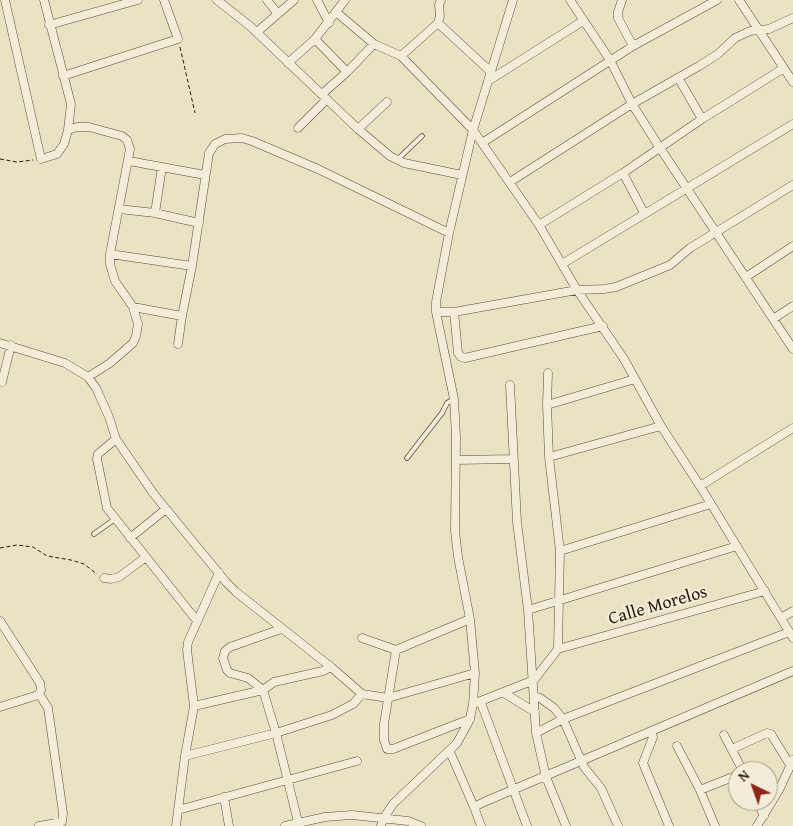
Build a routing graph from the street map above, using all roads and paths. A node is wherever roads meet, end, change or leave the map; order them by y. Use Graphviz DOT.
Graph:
graph roads {
  1 [pos="6,0"];
  2 [pos="44,0"];
  3 [pos="138,0"];
  4 [pos="164,0"];
  5 [pos="217,0"];
  6 [pos="267,0"];
  7 [pos="294,0"];
  8 [pos="317,0"];
  9 [pos="345,0"];
  10 [pos="441,0"];
  11 [pos="513,0"];
  12 [pos="570,0"];
  13 [pos="622,0"];
  14 [pos="717,0"];
  15 [pos="739,0"];
  16 [pos="336,12"];
  17 [pos="278,14"];
  18 [pos="793,18"];
  19 [pos="583,21"];
  20 [pos="329,23"];
  21 [pos="438,23"];
  22 [pos="49,25"];
  23 [pos="760,31"];
  24 [pos="257,32"];
  25 [pos="178,39"];
  26 [pos="315,39"];
  27 [pos="374,44"];
  28 [pos="633,46"];
  29 [pos="401,56"];
  30 [pos="610,60"];
  31 [pos="288,63"];
  32 [pos="784,68"];
  33 [pos="348,72"];
  34 [pos="490,72"];
  35 [pos="63,76"];
  36 [pos="792,78"];
  37 [pos="679,79"];
  38 [pos="488,81"];
  39 [pos="324,96"];
  40 [pos="387,102"];
  41 [pos="632,104"];
  42 [pos="195,113"];
  43 [pos="702,119"];
  44 [pos="793,124"];
  45 [pos="298,128"];
  46 [pos="358,129"];
  47 [pos="68,130"];
  48 [pos="473,130"];
  49 [pos="422,136"];
  50 [pos="482,143"];
  51 [pos="660,148"];
  52 [pos="0,159"];
  53 [pos="41,159"];
  54 [pos="397,160"];
  55 [pos="129,161"];
  56 [pos="162,167"];
  57 [pos="623,173"];
  58 [pos="205,175"];
  59 [pos="462,175"];
  60 [pos="510,182"];
  61 [pos="793,185"];
  62 [pos="686,188"];
  63 [pos="120,209"];
  64 [pos="155,213"];
  65 [pos="644,214"];
  66 [pos="199,223"];
  67 [pos="539,225"];
  68 [pos="716,232"];
  69 [pos="449,234"];
  70 [pos="793,246"];
  71 [pos="110,254"];
  72 [pos="562,264"];
  73 [pos="192,266"];
  74 [pos="746,277"];
  75 [pos="578,290"];
  76 [pos="793,306"];
  77 [pos="133,307"];
  78 [pos="436,312"];
  79 [pos="454,312"];
  80 [pos="182,316"];
  81 [pos="773,320"];
  82 [pos="603,326"];
  83 [pos="0,343"];
  84 [pos="178,344"];
  85 [pos="10,345"];
  86 [pos="793,349"];
  87 [pos="548,373"];
  88 [pos="88,377"];
  89 [pos="635,379"];
  90 [pos="2,382"];
  91 [pos="510,385"];
  92 [pos="454,399"];
  93 [pos="547,404"];
  94 [pos="661,426"];
  95 [pos="793,428"];
  96 [pos="116,440"];
  97 [pos="549,457"];
  98 [pos="407,458"];
  99 [pos="514,459"];
  100 [pos="456,460"];
  101 [pos="700,486"];
  102 [pos="712,504"];
  103 [pos="166,509"];
  104 [pos="115,520"];
  105 [pos="94,534"];
  106 [pos="130,538"];
  107 [pos="737,546"];
  108 [pos="0,548"];
  109 [pos="560,551"];
  110 [pos="146,557"];
  111 [pos="218,574"];
  112 [pos="104,578"];
  113 [pos="765,591"];
  114 [pos="559,601"];
  115 [pos="528,610"];
  116 [pos="793,612"];
  117 [pos="781,618"];
  118 [pos="470,619"];
  119 [pos="0,621"];
  120 [pos="197,621"];
  121 [pos="281,629"];
  122 [pos="791,635"];
  123 [pos="362,638"];
  124 [pos="558,649"];
  125 [pos="396,650"];
  126 [pos="331,667"];
  127 [pos="793,671"];
  128 [pos="475,673"];
  129 [pos="534,680"];
  130 [pos="263,690"];
  131 [pos="504,693"];
  132 [pos="39,694"];
  133 [pos="362,694"];
  134 [pos="534,696"];
  135 [pos="388,698"];
  136 [pos="477,704"];
  137 [pos="194,706"];
  138 [pos="0,707"];
  139 [pos="535,712"];
  140 [pos="470,719"];
  141 [pos="563,719"];
  142 [pos="651,731"];
  143 [pos="276,733"];
  144 [pos="536,733"];
  145 [pos="724,735"];
  146 [pos="677,746"];
  147 [pos="732,749"];
  148 [pos="450,752"];
  149 [pos="185,756"];
  150 [pos="357,761"];
  151 [pos="581,761"];
  152 [pos="738,761"];
  153 [pos="792,763"];
  154 [pos="546,777"];
  155 [pos="728,779"];
  156 [pos="287,780"];
  157 [pos="515,790"];
  158 [pos="700,790"];
  159 [pos="224,797"];
  160 [pos="474,807"];
  161 [pos="178,810"];
  162 [pos="762,811"];
  163 [pos="764,816"];
  164 [pos="298,822"];
  165 [pos="382,822"];
  166 [pos="39,826"];
  167 [pos="176,826"];
  168 [pos="229,826"];
  169 [pos="285,826"];
  170 [pos="421,826"];
  171 [pos="481,826"];
  172 [pos="528,826"];
  173 [pos="566,826"];
  174 [pos="618,826"];
  175 [pos="669,826"];
  176 [pos="715,826"];
  177 [pos="757,826"];
  1 -- 53 [label="street"];
  2 -- 22 [label="street"];
  3 -- 22 [label="street"];
  4 -- 25 [label="street"];
  5 -- 24 [label="street"];
  6 -- 17 [label="street"];
  7 -- 17 [label="street"];
  8 -- 20 [label="street"];
  9 -- 16 [label="street"];
  10 -- 21 [label="street"];
  11 -- 34 [label="street"];
  12 -- 19 [label="street"];
  13 -- 28 [label="street"];
  14 -- 28 [label="street"];
  15 -- 23 [label="street"];
  16 -- 20 [label="street"];
  16 -- 27 [label="street"];
  17 -- 24 [label="street"];
  18 -- 23 [label="street"];
  19 -- 30 [label="street"];
  19 -- 38 [label="street"];
  20 -- 26 [label="street"];
  21 -- 29 [label="street"];
  21 -- 34 [label="street"];
  22 -- 35 [label="street"];
  23 -- 32 [label="street"];
  23 -- 37 [label="street"];
  24 -- 31 [label="street"];
  25 -- 35 [label="street"];
  25 -- 42 [label="path"];
  26 -- 31 [label="street"];
  26 -- 33 [label="street"];
  27 -- 29 [label="street"];
  27 -- 33 [label="street"];
  28 -- 30 [label="street"];
  29 -- 48 [label="street"];
  30 -- 41 [label="street"];
  30 -- 50 [label="street"];
  31 -- 39 [label="street"];
  32 -- 36 [label="street"];
  32 -- 43 [label="street"];
  33 -- 39 [label="street"];
  34 -- 38 [label="street"];
  35 -- 47 [label="street"];
  37 -- 41 [label="street"];
  37 -- 43 [label="street"];
  38 -- 48 [label="street"];
  39 -- 45 [label="street"];
  39 -- 46 [label="street"];
  40 -- 46 [label="street"];
  41 -- 51 [label="street"];
  41 -- 60 [label="street"];
  43 -- 51 [label="street"];
  44 -- 62 [label="street"];
  46 -- 54 [label="street"];
  47 -- 53 [label="street"];
  47 -- 55 [label="street"];
  48 -- 50 [label="street"];
  48 -- 59 [label="street"];
  49 -- 54 [label="lane"];
  50 -- 60 [label="street"];
  51 -- 57 [label="street"];
  51 -- 62 [label="street"];
  52 -- 53 [label="path"];
  54 -- 59 [label="street"];
  55 -- 56 [label="street"];
  55 -- 63 [label="street"];
  56 -- 58 [label="street"];
  56 -- 64 [label="street"];
  57 -- 65 [label="street"];
  57 -- 67 [label="street"];
  58 -- 66 [label="street"];
  58 -- 69 [label="street"];
  59 -- 69 [label="street"];
  60 -- 67 [label="street"];
  61 -- 68 [label="street"];
  62 -- 65 [label="street"];
  62 -- 68 [label="street"];
  63 -- 64 [label="street"];
  63 -- 71 [label="street"];
  64 -- 66 [label="street"];
  65 -- 72 [label="street"];
  66 -- 73 [label="street"];
  67 -- 72 [label="street"];
  68 -- 74 [label="street"];
  68 -- 75 [label="street"];
  69 -- 78 [label="street"];
  70 -- 74 [label="street"];
  71 -- 73 [label="street"];
  71 -- 77 [label="street"];
  72 -- 75 [label="street"];
  73 -- 80 [label="street"];
  74 -- 81 [label="street"];
  75 -- 79 [label="street"];
  75 -- 82 [label="street"];
  76 -- 81 [label="street"];
  77 -- 80 [label="street"];
  77 -- 88 [label="street"];
  78 -- 79 [label="street"];
  78 -- 92 [label="street"];
  79 -- 82 [label="street"];
  80 -- 84 [label="street"];
  81 -- 86 [label="street"];
  82 -- 89 [label="street"];
  83 -- 85 [label="street"];
  85 -- 88 [label="street"];
  85 -- 90 [label="street"];
  87 -- 93 [label="street"];
  88 -- 96 [label="street"];
  89 -- 93 [label="street"];
  89 -- 94 [label="street"];
  91 -- 99 [label="street"];
  92 -- 98 [label="lane"];
  92 -- 100 [label="street"];
  93 -- 97 [label="street"];
  94 -- 97 [label="street"];
  94 -- 101 [label="street"];
  95 -- 101 [label="street"];
  96 -- 103 [label="street"];
  96 -- 104 [label="street"];
  97 -- 109 [label="street"];
  99 -- 100 [label="street"];
  99 -- 115 [label="street"];
  100 -- 118 [label="street"];
  101 -- 102 [label="street"];
  102 -- 107 [label="street"];
  102 -- 109 [label="street"];
  103 -- 106 [label="street"];
  103 -- 111 [label="street"];
  104 -- 105 [label="lane"];
  104 -- 106 [label="street"];
  106 -- 110 [label="street"];
  107 -- 113 [label="street"];
  107 -- 114 [label="street"];
  108 -- 112 [label="path"];
  109 -- 114 [label="street"];
  110 -- 112 [label="street"];
  110 -- 120 [label="street"];
  111 -- 120 [label="street"];
  111 -- 121 [label="street"];
  113 -- 117 [label="street"];
  113 -- 124 [label="street, Calle Morelos"];
  114 -- 115 [label="street"];
  114 -- 124 [label="street"];
  115 -- 129 [label="street"];
  116 -- 117 [label="street"];
  117 -- 122 [label="street"];
  118 -- 125 [label="street"];
  118 -- 128 [label="street"];
  119 -- 132 [label="street"];
  120 -- 137 [label="street"];
  121 -- 126 [label="street"];
  121 -- 130 [label="street"];
  122 -- 141 [label="street"];
  123 -- 125 [label="street"];
  124 -- 129 [label="street"];
  125 -- 135 [label="street"];
  126 -- 130 [label="street"];
  126 -- 133 [label="street"];
  127 -- 142 [label="street"];
  128 -- 135 [label="street"];
  128 -- 136 [label="street"];
  129 -- 131 [label="street"];
  129 -- 134 [label="street"];
  130 -- 137 [label="street"];
  130 -- 143 [label="street"];
  131 -- 136 [label="street"];
  131 -- 139 [label="street"];
  132 -- 138 [label="street"];
  132 -- 166 [label="street"];
  133 -- 135 [label="street"];
  133 -- 143 [label="street"];
  134 -- 139 [label="street"];
  134 -- 141 [label="street"];
  135 -- 140 [label="street"];
  136 -- 140 [label="street"];
  136 -- 157 [label="street"];
  137 -- 149 [label="street"];
  139 -- 144 [label="street"];
  140 -- 148 [label="street"];
  141 -- 144 [label="street"];
  141 -- 151 [label="street"];
  142 -- 151 [label="street"];
  142 -- 175 [label="street"];
  143 -- 149 [label="street"];
  143 -- 156 [label="street"];
  144 -- 154 [label="street"];
  145 -- 147 [label="street"];
  146 -- 158 [label="street"];
  147 -- 152 [label="street"];
  147 -- 153 [label="street"];
  148 -- 160 [label="street"];
  148 -- 165 [label="street"];
  149 -- 161 [label="street"];
  150 -- 156 [label="street"];
  151 -- 154 [label="street"];
  151 -- 174 [label="street"];
  153 -- 163 [label="street"];
  154 -- 157 [label="street"];
  154 -- 173 [label="street"];
  155 -- 158 [label="street"];
  156 -- 159 [label="street"];
  156 -- 164 [label="street"];
  157 -- 160 [label="street"];
  157 -- 172 [label="street"];
  158 -- 176 [label="street"];
  159 -- 161 [label="street"];
  159 -- 168 [label="street"];
  160 -- 171 [label="street"];
  161 -- 167 [label="street"];
  162 -- 163 [label="street"];
  163 -- 177 [label="street"];
  164 -- 165 [label="street"];
  164 -- 169 [label="street"];
  165 -- 170 [label="street"];
}
